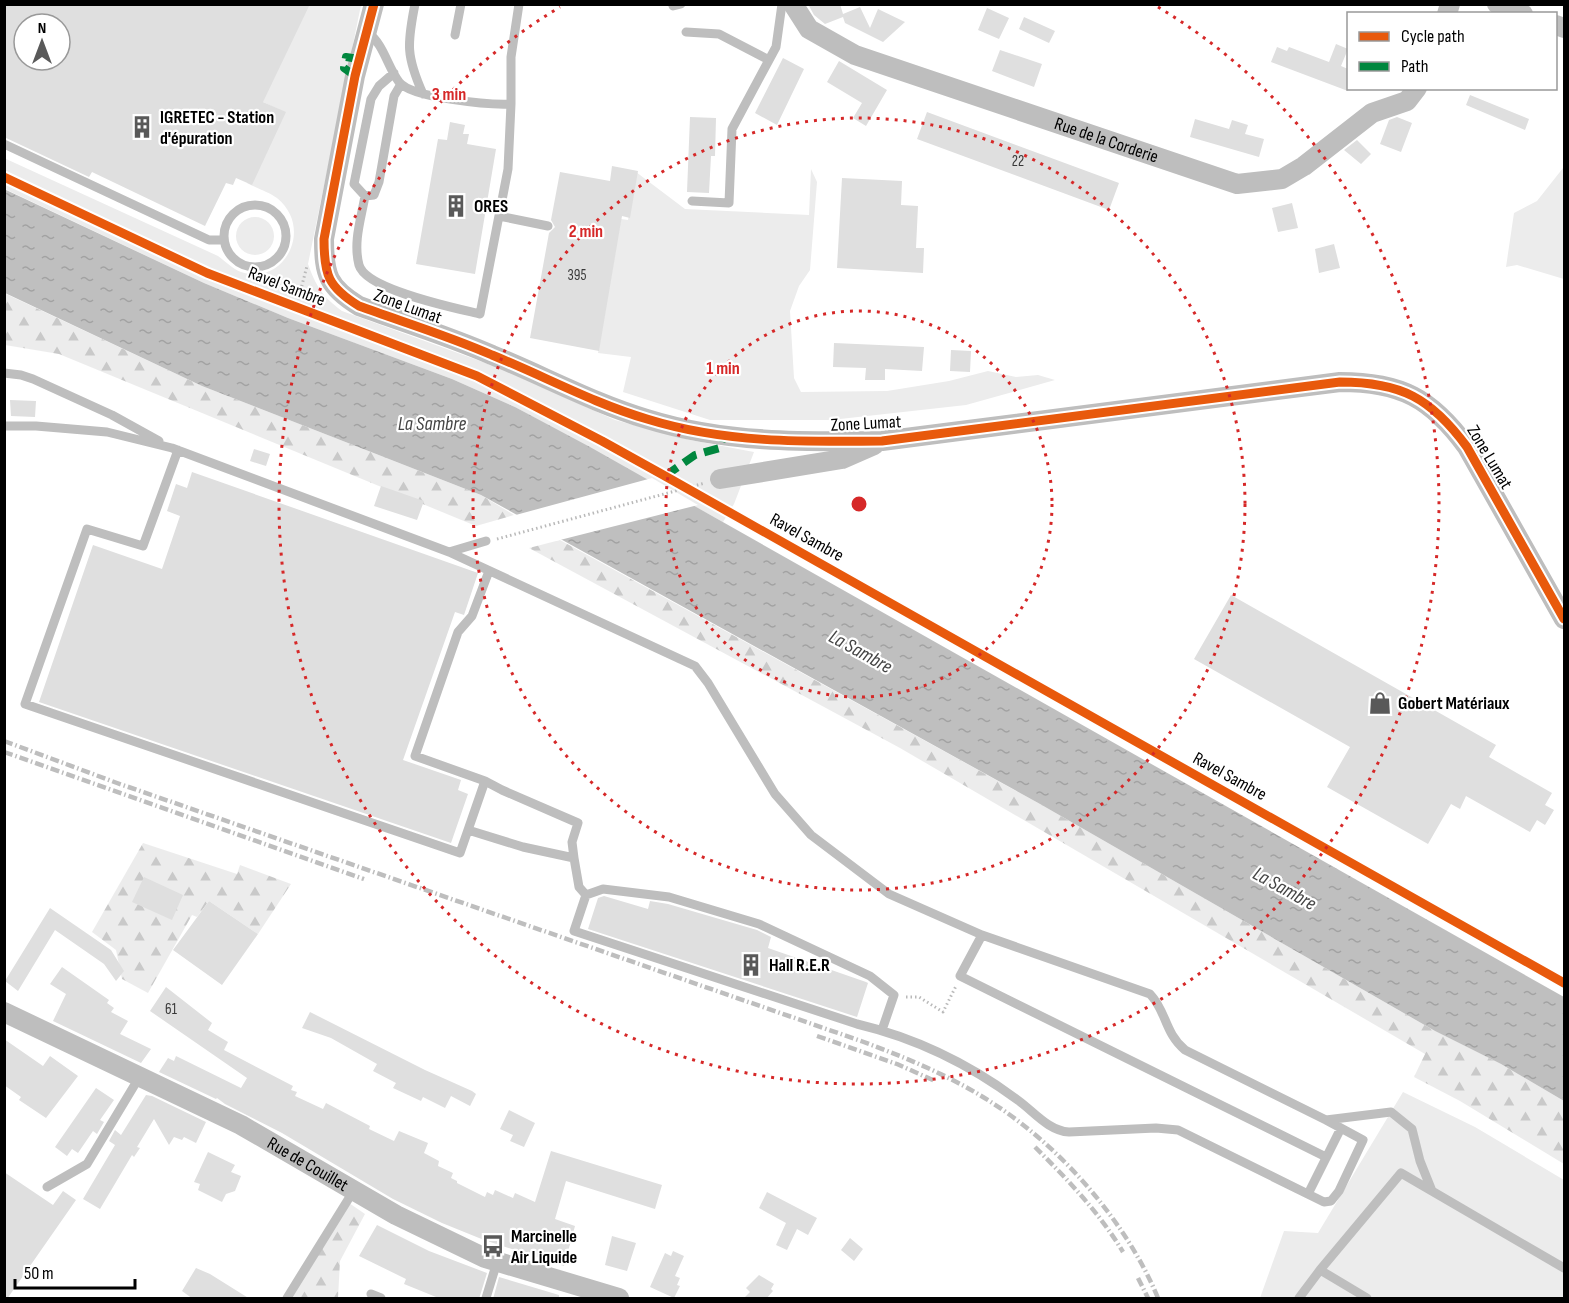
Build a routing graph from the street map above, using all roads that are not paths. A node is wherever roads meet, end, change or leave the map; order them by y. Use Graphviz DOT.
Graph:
graph roads {
  1 [pos="374,4"];
  2 [pos="416,4"];
  3 [pos="460,4"];
  4 [pos="519,4"];
  5 [pos="782,4"];
  6 [pos="794,4"];
  7 [pos="1497,4"];
  8 [pos="1518,12"];
  9 [pos="368,32"];
  10 [pos="686,32"];
  11 [pos="455,35"];
  12 [pos="769,60"];
  13 [pos="394,73"];
  14 [pos="401,84"];
  15 [pos="1415,90"];
  16 [pos="423,94"];
  17 [pos="511,104"];
  18 [pos="4,144"];
  19 [pos="365,196"];
  20 [pos="692,201"];
  21 [pos="499,216"];
  22 [pos="548,226"];
  23 [pos="224,240"];
  24 [pos="4,373"];
  25 [pos="4,426"];
  26 [pos="882,441"];
  27 [pos="175,449"];
  28 [pos="720,479"];
  29 [pos="486,541"];
  30 [pos="449,552"];
  31 [pos="489,571"];
  32 [pos="1564,619"];
  33 [pos="485,781"];
  34 [pos="468,830"];
  35 [pos="573,858"];
  36 [pos="586,895"];
  37 [pos="982,935"];
  38 [pos="4,1012"];
  39 [pos="882,1030"];
  40 [pos="140,1076"];
  41 [pos="1326,1120"];
  42 [pos="1341,1128"];
  43 [pos="1326,1157"];
  44 [pos="47,1187"];
  45 [pos="354,1190"];
  46 [pos="1432,1191"];
  47 [pos="1308,1194"];
  48 [pos="497,1262"];
  49 [pos="1564,1268"];
  50 [pos="1320,1270"];
  51 [pos="371,1294"];
  52 [pos="287,1299"];
  53 [pos="381,1299"];
  54 [pos="486,1299"];
  55 [pos="619,1299"];
  56 [pos="1299,1299"];
  57 [pos="1367,1299"];
  1 -- 9 [label="street, Zone Lumat"];
  2 -- 16 [label="lane"];
  3 -- 11 [label="lane"];
  4 -- 17 [label="lane"];
  5 -- 12 [label="lane"];
  6 -- 15 [label="street, Rue de la Corderie"];
  7 -- 8 [label="street"];
  9 -- 13 [label="lane"];
  9 -- 26 [label="street, Zone Lumat"];
  10 -- 12 [label="lane"];
  12 -- 20 [label="lane"];
  13 -- 14 [label="lane"];
  13 -- 19 [label="lane"];
  14 -- 16 [label="lane"];
  14 -- 19 [label="lane"];
  16 -- 17 [label="lane"];
  17 -- 21 [label="lane"];
  18 -- 23 [label="lane"];
  19 -- 21 [label="lane"];
  21 -- 22 [label="lane"];
  23 -- 23 [label="lane"];
  24 -- 27 [label="lane"];
  25 -- 27 [label="lane"];
  26 -- 28 [label="street"];
  26 -- 32 [label="street, Zone Lumat"];
  27 -- 30 [label="lane"];
  27 -- 34 [label="lane"];
  29 -- 30 [label="lane"];
  30 -- 31 [label="lane"];
  31 -- 33 [label="lane"];
  31 -- 37 [label="lane"];
  33 -- 34 [label="lane"];
  33 -- 35 [label="lane"];
  34 -- 35 [label="lane"];
  35 -- 36 [label="lane"];
  36 -- 39 [label="lane"];
  36 -- 39 [label="lane"];
  37 -- 41 [label="lane"];
  37 -- 43 [label="lane"];
  38 -- 40 [label="street, Rue de Couillet"];
  39 -- 47 [label="lane"];
  40 -- 44 [label="lane"];
  40 -- 45 [label="street, Rue de Couillet"];
  41 -- 42 [label="lane"];
  41 -- 46 [label="lane"];
  42 -- 43 [label="lane"];
  42 -- 47 [label="lane"];
  43 -- 47 [label="lane"];
  45 -- 48 [label="street, Rue de Couillet"];
  45 -- 52 [label="lane"];
  46 -- 49 [label="lane"];
  46 -- 50 [label="lane"];
  48 -- 54 [label="lane"];
  48 -- 55 [label="street, Rue de Couillet"];
  50 -- 56 [label="lane"];
  50 -- 57 [label="lane"];
  51 -- 53 [label="lane"];
}
